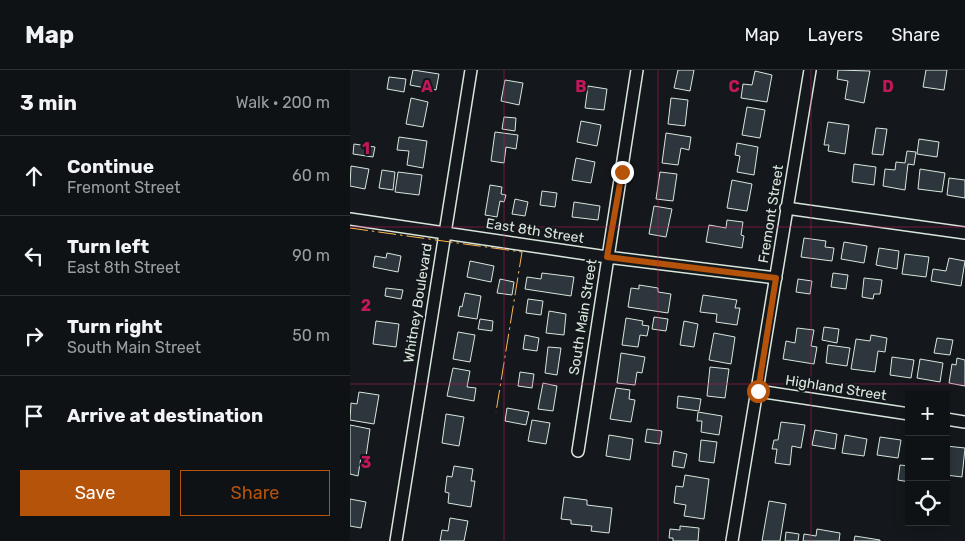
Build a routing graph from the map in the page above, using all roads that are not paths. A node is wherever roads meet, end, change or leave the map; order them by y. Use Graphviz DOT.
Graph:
graph roads {
  1 [pos="470,70"];
  2 [pos="637,70"];
  3 [pos="810,70"];
  4 [pos="786,208"];
  5 [pos="350,219"];
  6 [pos="444,232"];
  7 [pos="965,233"];
  8 [pos="607,257"];
  9 [pos="776,278"];
  10 [pos="758,391"];
  11 [pos="905,413"];
  12 [pos="950,420"];
  13 [pos="965,422"];
  14 [pos="578,451"];
  15 [pos="396,541"];
  16 [pos="732,541"];
  1 -- 6 [label="street, Whitney Boulevard"];
  2 -- 8 [label="street, South Main Street"];
  3 -- 4 [label="street, Fremont Street"];
  4 -- 7 [label="street"];
  4 -- 9 [label="street, Fremont Street"];
  5 -- 6 [label="street, East 8th Street"];
  6 -- 8 [label="street, East 8th Street"];
  6 -- 15 [label="street, Whitney Boulevard"];
  8 -- 9 [label="street, East 8th Street"];
  8 -- 14 [label="street, South Main Street"];
  9 -- 10 [label="street, Fremont Street"];
  10 -- 11 [label="street, Highland Street"];
  10 -- 16 [label="street, Fremont Street"];
  12 -- 13 [label="street"];
}
